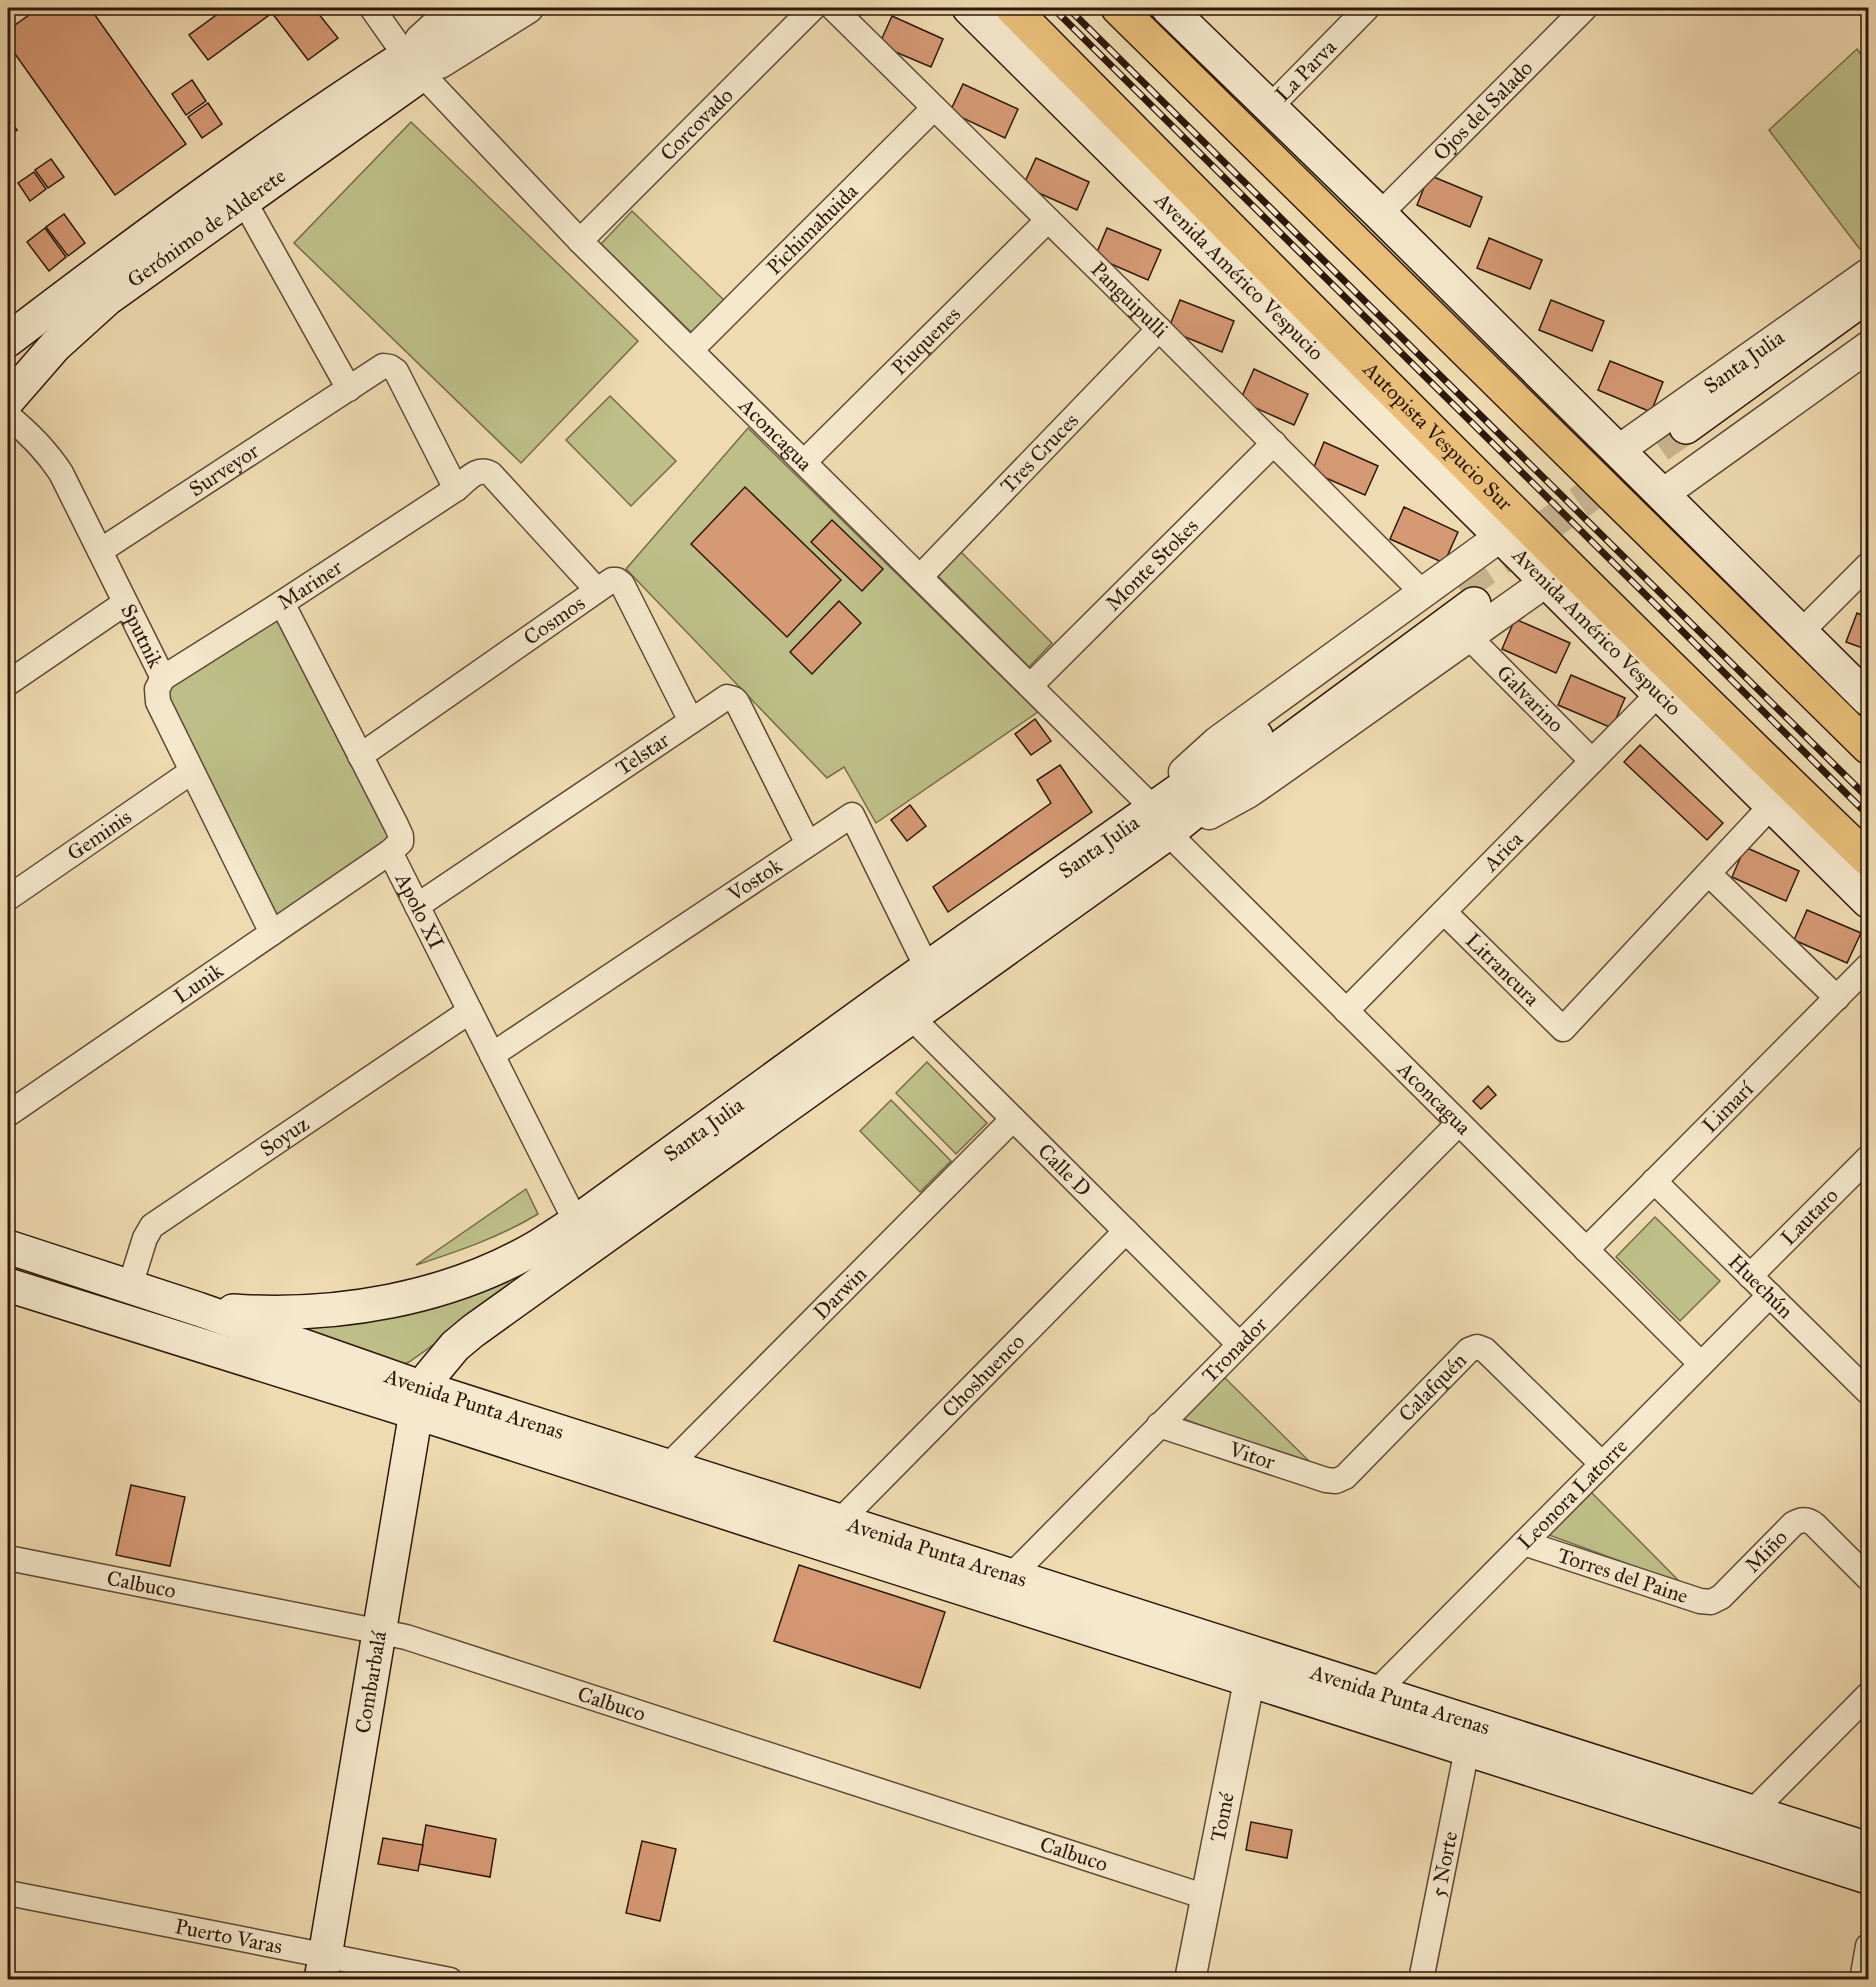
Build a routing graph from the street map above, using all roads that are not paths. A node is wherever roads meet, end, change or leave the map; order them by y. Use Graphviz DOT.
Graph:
graph roads {
  1 [pos="372,8"];
  2 [pos="475,8"];
  3 [pos="528,8"];
  4 [pos="813,8"];
  5 [pos="833,8"];
  6 [pos="969,8"];
  7 [pos="1012,8"];
  8 [pos="1118,8"];
  9 [pos="1143,8"];
  10 [pos="1168,8"];
  11 [pos="1367,8"];
  12 [pos="1585,8"];
  13 [pos="414,64"];
  14 [pos="1270,107"];
  15 [pos="934,108"];
  16 [pos="1253,140"];
  17 [pos="244,201"];
  18 [pos="1380,214"];
  19 [pos="1048,220"];
  20 [pos="580,241"];
  21 [pos="1869,274"];
  22 [pos="1869,295"];
  23 [pos="1869,324"];
  24 [pos="1159,329"];
  25 [pos="8,340"];
  26 [pos="1869,347"];
  27 [pos="691,350"];
  28 [pos="349,389"];
  29 [pos="8,400"];
  30 [pos="8,416"];
  31 [pos="1274,443"];
  32 [pos="1619,450"];
  33 [pos="804,462"];
  34 [pos="456,489"];
  35 [pos="1663,494"];
  36 [pos="1501,536"];
  37 [pos="100,551"];
  38 [pos="1869,565"];
  39 [pos="920,577"];
  40 [pos="1547,581"];
  41 [pos="597,590"];
  42 [pos="1423,593"];
  43 [pos="1467,596"];
  44 [pos="125,603"];
  45 [pos="282,603"];
  46 [pos="1801,632"];
  47 [pos="1469,637"];
  48 [pos="163,678"];
  49 [pos="8,683"];
  50 [pos="1030,686"];
  51 [pos="1659,693"];
  52 [pos="1869,699"];
  53 [pos="690,721"];
  54 [pos="1869,747"];
  55 [pos="360,756"];
  56 [pos="1593,761"];
  57 [pos="191,772"];
  58 [pos="1772,805"];
  59 [pos="1160,820"];
  60 [pos="808,844"];
  61 [pos="390,852"];
  62 [pos="1869,860"];
  63 [pos="1709,874"];
  64 [pos="8,898"];
  65 [pos="1869,901"];
  66 [pos="417,906"];
  67 [pos="1444,912"];
  68 [pos="272,933"];
  69 [pos="1869,966"];
  70 [pos="934,982"];
  71 [pos="1837,998"];
  72 [pos="900,1006"];
  73 [pos="470,1011"];
  74 [pos="1346,1011"];
  75 [pos="492,1054"];
  76 [pos="8,1114"];
  77 [pos="1013,1119"];
  78 [pos="1459,1123"];
  79 [pos="1869,1158"];
  80 [pos="1654,1182"];
  81 [pos="576,1222"];
  82 [pos="1126,1231"];
  83 [pos="8,1247"];
  84 [pos="1586,1250"];
  85 [pos="1750,1276"];
  86 [pos="8,1285"];
  87 [pos="130,1287"];
  88 [pos="1770,1295"];
  89 [pos="198,1309"];
  90 [pos="1239,1344"];
  91 [pos="1701,1364"];
  92 [pos="1869,1392"];
  93 [pos="420,1400"];
  94 [pos="1159,1425"];
  95 [pos="1602,1464"];
  96 [pos="668,1466"];
  97 [pos="1345,1477"];
  98 [pos="840,1521"];
  99 [pos="1524,1543"];
  100 [pos="8,1558"];
  101 [pos="1011,1576"];
  102 [pos="1869,1578"];
  103 [pos="1721,1597"];
  104 [pos="380,1631"];
  105 [pos="1252,1666"];
  106 [pos="1377,1692"];
  107 [pos="1869,1695"];
  108 [pos="1467,1749"];
  109 [pos="1752,1812"];
  110 [pos="1869,1849"];
  111 [pos="1869,1877"];
  112 [pos="8,1893"];
  113 [pos="1206,1897"];
  114 [pos="1869,1946"];
  115 [pos="323,1967"];
  116 [pos="450,1980"];
  117 [pos="1190,1980"];
  118 [pos="1421,1980"];
  119 [pos="1862,1980"];
  1 -- 13 [label="street, Aconcagua"];
  2 -- 13 [label="main road, Gerónimo de Alderete"];
  3 -- 13 [label="street, Gerónimo de Alderete"];
  4 -- 20 [label="street, Corcovado"];
  5 -- 15 [label="street, Panguipulli"];
  6 -- 36 [label="main road, Avenida Américo Vespucio"];
  7 -- 62 [label="highway, Autopista Vespucio Sur"];
  8 -- 16 [label="highway"];
  9 -- 16 [label="highway"];
  10 -- 14 [label="main road"];
  11 -- 14 [label="street, La Parva"];
  12 -- 18 [label="street, Ojos del Salado"];
  13 -- 17 [label="main road, Gerónimo de Alderete"];
  13 -- 20 [label="street, Aconcagua"];
  13 -- 25 [label="main road, Gerónimo de Alderete"];
  14 -- 18 [label="main road"];
  15 -- 19 [label="street, Panguipulli"];
  15 -- 27 [label="street, Pichimahuida"];
  16 -- 54 [label="highway"];
  17 -- 28 [label="street"];
  17 -- 29 [label="main road, Gerónimo de Alderete"];
  18 -- 32 [label="main road"];
  19 -- 24 [label="street, Panguipulli"];
  19 -- 33 [label="street, Piuquenes"];
  20 -- 27 [label="street, Aconcagua"];
  21 -- 32 [label="street, Santa Julia"];
  22 -- 23 [label="main road, Santa Julia"];
  24 -- 31 [label="street, Panguipulli"];
  24 -- 39 [label="street, Tres Cruces"];
  26 -- 35 [label="street"];
  27 -- 33 [label="street, Aconcagua"];
  28 -- 34 [label="street, Surveyor"];
  28 -- 37 [label="street, Surveyor"];
  30 -- 37 [label="street, Sputnik"];
  31 -- 42 [label="street, Panguipulli"];
  31 -- 50 [label="street, Monte Stokes"];
  32 -- 35 [label="main road"];
  33 -- 39 [label="street, Aconcagua"];
  34 -- 41 [label="street, Mariner"];
  34 -- 45 [label="street, Mariner"];
  35 -- 46 [label="main road"];
  36 -- 40 [label="main road, Avenida Américo Vespucio"];
  36 -- 42 [label="street, Santa Julia"];
  37 -- 44 [label="street, Sputnik"];
  38 -- 46 [label="street"];
  39 -- 50 [label="street, Aconcagua"];
  40 -- 47 [label="street, Santa Julia"];
  40 -- 51 [label="main road, Avenida Américo Vespucio"];
  41 -- 53 [label="street, Cosmos"];
  41 -- 55 [label="street, Cosmos"];
  42 -- 59 [label="street, Santa Julia"];
  43 -- 59 [label="main road, Santa Julia"];
  44 -- 48 [label="street, Sputnik"];
  44 -- 49 [label="street"];
  45 -- 48 [label="street, Mariner"];
  45 -- 55 [label="street, Apolo XI"];
  46 -- 52 [label="main road"];
  47 -- 56 [label="street, Galvarino"];
  47 -- 59 [label="street, Santa Julia"];
  48 -- 57 [label="street, Sputnik"];
  50 -- 59 [label="street, Aconcagua"];
  51 -- 56 [label="street, Arica"];
  51 -- 58 [label="main road, Avenida Américo Vespucio"];
  53 -- 60 [label="street, Telstar"];
  53 -- 66 [label="street, Telstar"];
  55 -- 61 [label="street, Apolo XI"];
  56 -- 67 [label="street, Arica"];
  57 -- 64 [label="street, Geminis"];
  57 -- 68 [label="street, Sputnik"];
  58 -- 63 [label="street"];
  58 -- 65 [label="main road, Avenida Américo Vespucio"];
  59 -- 70 [label="main road, Santa Julia"];
  59 -- 74 [label="street, Aconcagua"];
  60 -- 70 [label="street, Vostok"];
  60 -- 75 [label="street, Vostok"];
  61 -- 66 [label="street, Apolo XI"];
  61 -- 68 [label="street, Lunik"];
  63 -- 67 [label="street, Litrancura"];
  63 -- 71 [label="street"];
  66 -- 73 [label="street, Apolo XI"];
  67 -- 74 [label="street, Arica"];
  68 -- 76 [label="street, Lunik"];
  69 -- 71 [label="street, Limarí"];
  70 -- 72 [label="main road, Santa Julia"];
  71 -- 80 [label="street, Limarí"];
  72 -- 77 [label="street, Calle D"];
  72 -- 81 [label="main road, Santa Julia"];
  72 -- 93 [label="main road, Santa Julia"];
  73 -- 75 [label="street, Apolo XI"];
  73 -- 87 [label="street, Soyuz"];
  74 -- 78 [label="street, Aconcagua"];
  75 -- 81 [label="street, Apolo XI"];
  77 -- 82 [label="street, Calle D"];
  77 -- 96 [label="street, Darwin"];
  78 -- 84 [label="street, Aconcagua"];
  78 -- 90 [label="street, Tronador"];
  79 -- 85 [label="street, Lautaro"];
  80 -- 84 [label="street, Limarí"];
  80 -- 85 [label="street, Huechún"];
  81 -- 89 [label="main road, Santa Julia"];
  82 -- 90 [label="street, Calle D"];
  82 -- 98 [label="street, Choshuenco"];
  83 -- 87 [label="main road, Avenida Punta Arenas"];
  84 -- 91 [label="street, Aconcagua"];
  85 -- 88 [label="street, Huechún"];
  86 -- 93 [label="main road, Avenida Punta Arenas"];
  87 -- 89 [label="main road, Avenida Punta Arenas"];
  88 -- 91 [label="street, Leonora Latorre"];
  88 -- 92 [label="street, Huechún"];
  89 -- 93 [label="main road, Avenida Punta Arenas"];
  90 -- 94 [label="street, Tronador"];
  91 -- 95 [label="street, Leonora Latorre"];
  93 -- 96 [label="main road, Avenida Punta Arenas"];
  93 -- 104 [label="main road, Combarbalá"];
  93 -- 105 [label="main road, Avenida Punta Arenas"];
  94 -- 97 [label="street, Vitor"];
  94 -- 101 [label="street, Tronador"];
  95 -- 97 [label="street, Calafquén"];
  95 -- 99 [label="street, Leonora Latorre"];
  96 -- 98 [label="main road, Avenida Punta Arenas"];
  98 -- 101 [label="main road, Avenida Punta Arenas"];
  99 -- 103 [label="street, Torres del Paine"];
  99 -- 106 [label="street, Leonora Latorre"];
  100 -- 104 [label="street, Calbuco"];
  101 -- 105 [label="main road, Avenida Punta Arenas"];
  102 -- 103 [label="street, Miño"];
  104 -- 113 [label="street, Calbuco"];
  104 -- 115 [label="main road, Combarbalá"];
  105 -- 106 [label="main road, Avenida Punta Arenas"];
  105 -- 108 [label="main road, Avenida Punta Arenas"];
  105 -- 113 [label="street, Tomé"];
  106 -- 109 [label="main road, Avenida Punta Arenas"];
  107 -- 109 [label="street"];
  108 -- 111 [label="main road, Avenida Punta Arenas"];
  108 -- 118 [label="street, 5 Norte"];
  109 -- 110 [label="main road, Avenida Punta Arenas"];
  112 -- 115 [label="street, Puerto Varas"];
  113 -- 117 [label="street, Tomé"];
  114 -- 119 [label="street"];
  115 -- 116 [label="street, Puerto Varas"];
}
